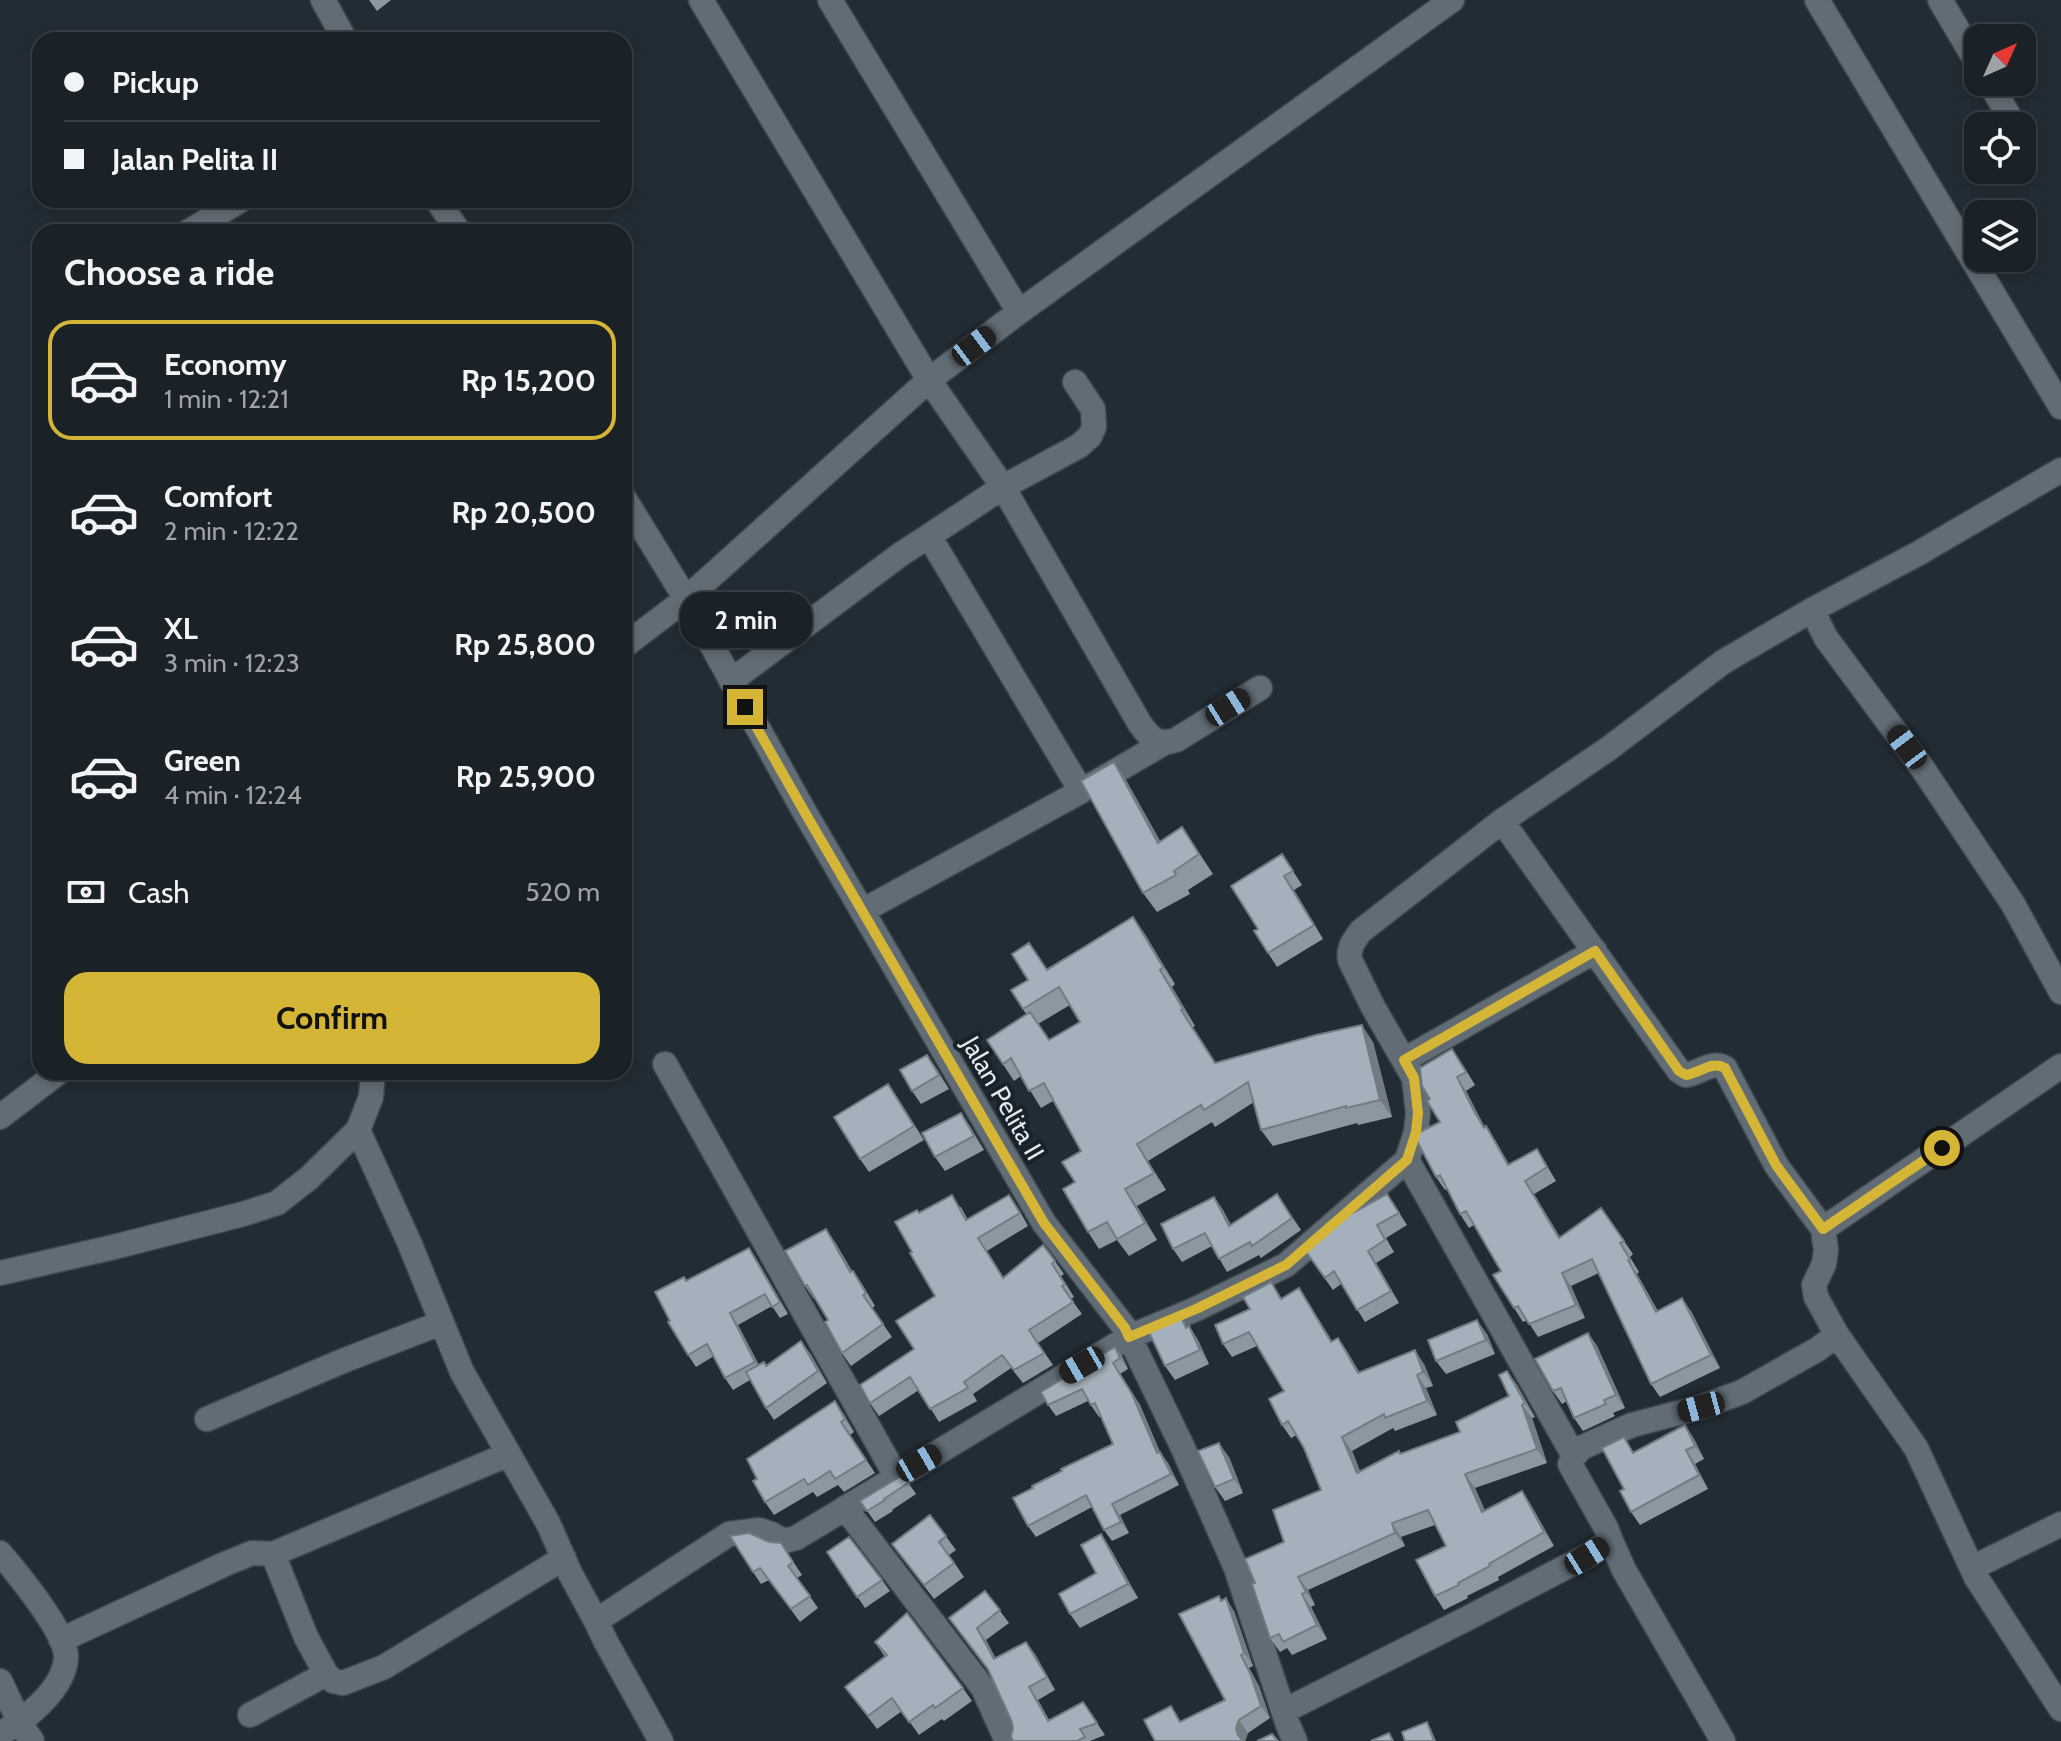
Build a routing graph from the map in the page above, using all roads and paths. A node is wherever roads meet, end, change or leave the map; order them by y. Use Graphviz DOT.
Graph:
graph roads {
  1 [pos="323,0"];
  2 [pos="701,0"];
  3 [pos="830,0"];
  4 [pos="1452,0"];
  5 [pos="1817,0"];
  6 [pos="1940,0"];
  7 [pos="341,32"];
  8 [pos="1964,40"];
  9 [pos="228,208"];
  10 [pos="201,224"];
  11 [pos="1019,312"];
  12 [pos="929,380"];
  13 [pos="1075,382"];
  14 [pos="2061,407"];
  15 [pos="2061,470"];
  16 [pos="1003,487"];
  17 [pos="632,511"];
  18 [pos="929,536"];
  19 [pos="686,599"];
  20 [pos="1812,610"];
  21 [pos="632,640"];
  22 [pos="731,681"];
  23 [pos="1260,688"];
  24 [pos="1164,743"];
  25 [pos="1080,792"];
  26 [pos="1502,821"];
  27 [pos="862,911"];
  28 [pos="1595,951"];
  29 [pos="2061,992"];
  30 [pos="1404,1060"];
  31 [pos="665,1064"];
  32 [pos="2061,1066"];
  33 [pos="49,1080"];
  34 [pos="372,1080"];
  35 [pos="0,1117"];
  36 [pos="358,1130"];
  37 [pos="1407,1160"];
  38 [pos="1823,1229"];
  39 [pos="0,1273"];
  40 [pos="441,1323"];
  41 [pos="1837,1335"];
  42 [pos="1129,1337"];
  43 [pos="207,1419"];
  44 [pos="509,1454"];
  45 [pos="1574,1456"];
  46 [pos="896,1476"];
  47 [pos="845,1508"];
  48 [pos="2061,1524"];
  49 [pos="1611,1541"];
  50 [pos="0,1553"];
  51 [pos="273,1554"];
  52 [pos="564,1558"];
  53 [pos="1972,1568"];
  54 [pos="596,1621"];
  55 [pos="61,1640"];
  56 [pos="326,1674"];
  57 [pos="2,1685"];
  58 [pos="2061,1709"];
  59 [pos="250,1715"];
  60 [pos="17,1728"];
  61 [pos="1284,1728"];
  62 [pos="661,1741"];
  63 [pos="1007,1741"];
  64 [pos="1723,1741"];
  1 -- 7 [label="street"];
  2 -- 12 [label="street"];
  3 -- 11 [label="street"];
  4 -- 11 [label="street"];
  5 -- 14 [label="street"];
  6 -- 8 [label="street"];
  9 -- 10 [label="street"];
  11 -- 12 [label="street"];
  12 -- 16 [label="street"];
  12 -- 19 [label="street"];
  13 -- 16 [label="street"];
  15 -- 20 [label="street"];
  16 -- 18 [label="street"];
  16 -- 24 [label="street"];
  17 -- 19 [label="street, Jalan Pelita II"];
  18 -- 22 [label="street"];
  18 -- 25 [label="street"];
  19 -- 21 [label="street"];
  19 -- 22 [label="street, Jalan Pelita II"];
  20 -- 26 [label="street"];
  20 -- 29 [label="street"];
  22 -- 27 [label="street, Jalan Pelita II"];
  23 -- 24 [label="street"];
  24 -- 25 [label="street"];
  25 -- 27 [label="street"];
  26 -- 28 [label="street"];
  26 -- 30 [label="street"];
  27 -- 42 [label="street, Jalan Pelita II"];
  28 -- 30 [label="street"];
  28 -- 38 [label="street"];
  30 -- 37 [label="street"];
  31 -- 46 [label="street"];
  32 -- 38 [label="street"];
  33 -- 35 [label="street"];
  34 -- 36 [label="street"];
  36 -- 39 [label="street"];
  36 -- 40 [label="street"];
  37 -- 42 [label="street"];
  37 -- 45 [label="street"];
  38 -- 41 [label="street"];
  40 -- 43 [label="street"];
  40 -- 44 [label="street"];
  41 -- 45 [label="street"];
  41 -- 53 [label="street"];
  42 -- 46 [label="street"];
  42 -- 61 [label="street, Jalan Pelita II"];
  44 -- 51 [label="street"];
  44 -- 52 [label="street"];
  45 -- 49 [label="street"];
  46 -- 47 [label="street"];
  47 -- 54 [label="street"];
  47 -- 63 [label="street"];
  48 -- 53 [label="street"];
  49 -- 61 [label="street"];
  49 -- 64 [label="street"];
  50 -- 55 [label="street"];
  51 -- 55 [label="street"];
  51 -- 56 [label="street"];
  52 -- 54 [label="street"];
  52 -- 56 [label="street"];
  53 -- 58 [label="street"];
  54 -- 62 [label="street"];
  55 -- 60 [label="street"];
  56 -- 59 [label="street"];
  57 -- 60 [label="street"];
}
